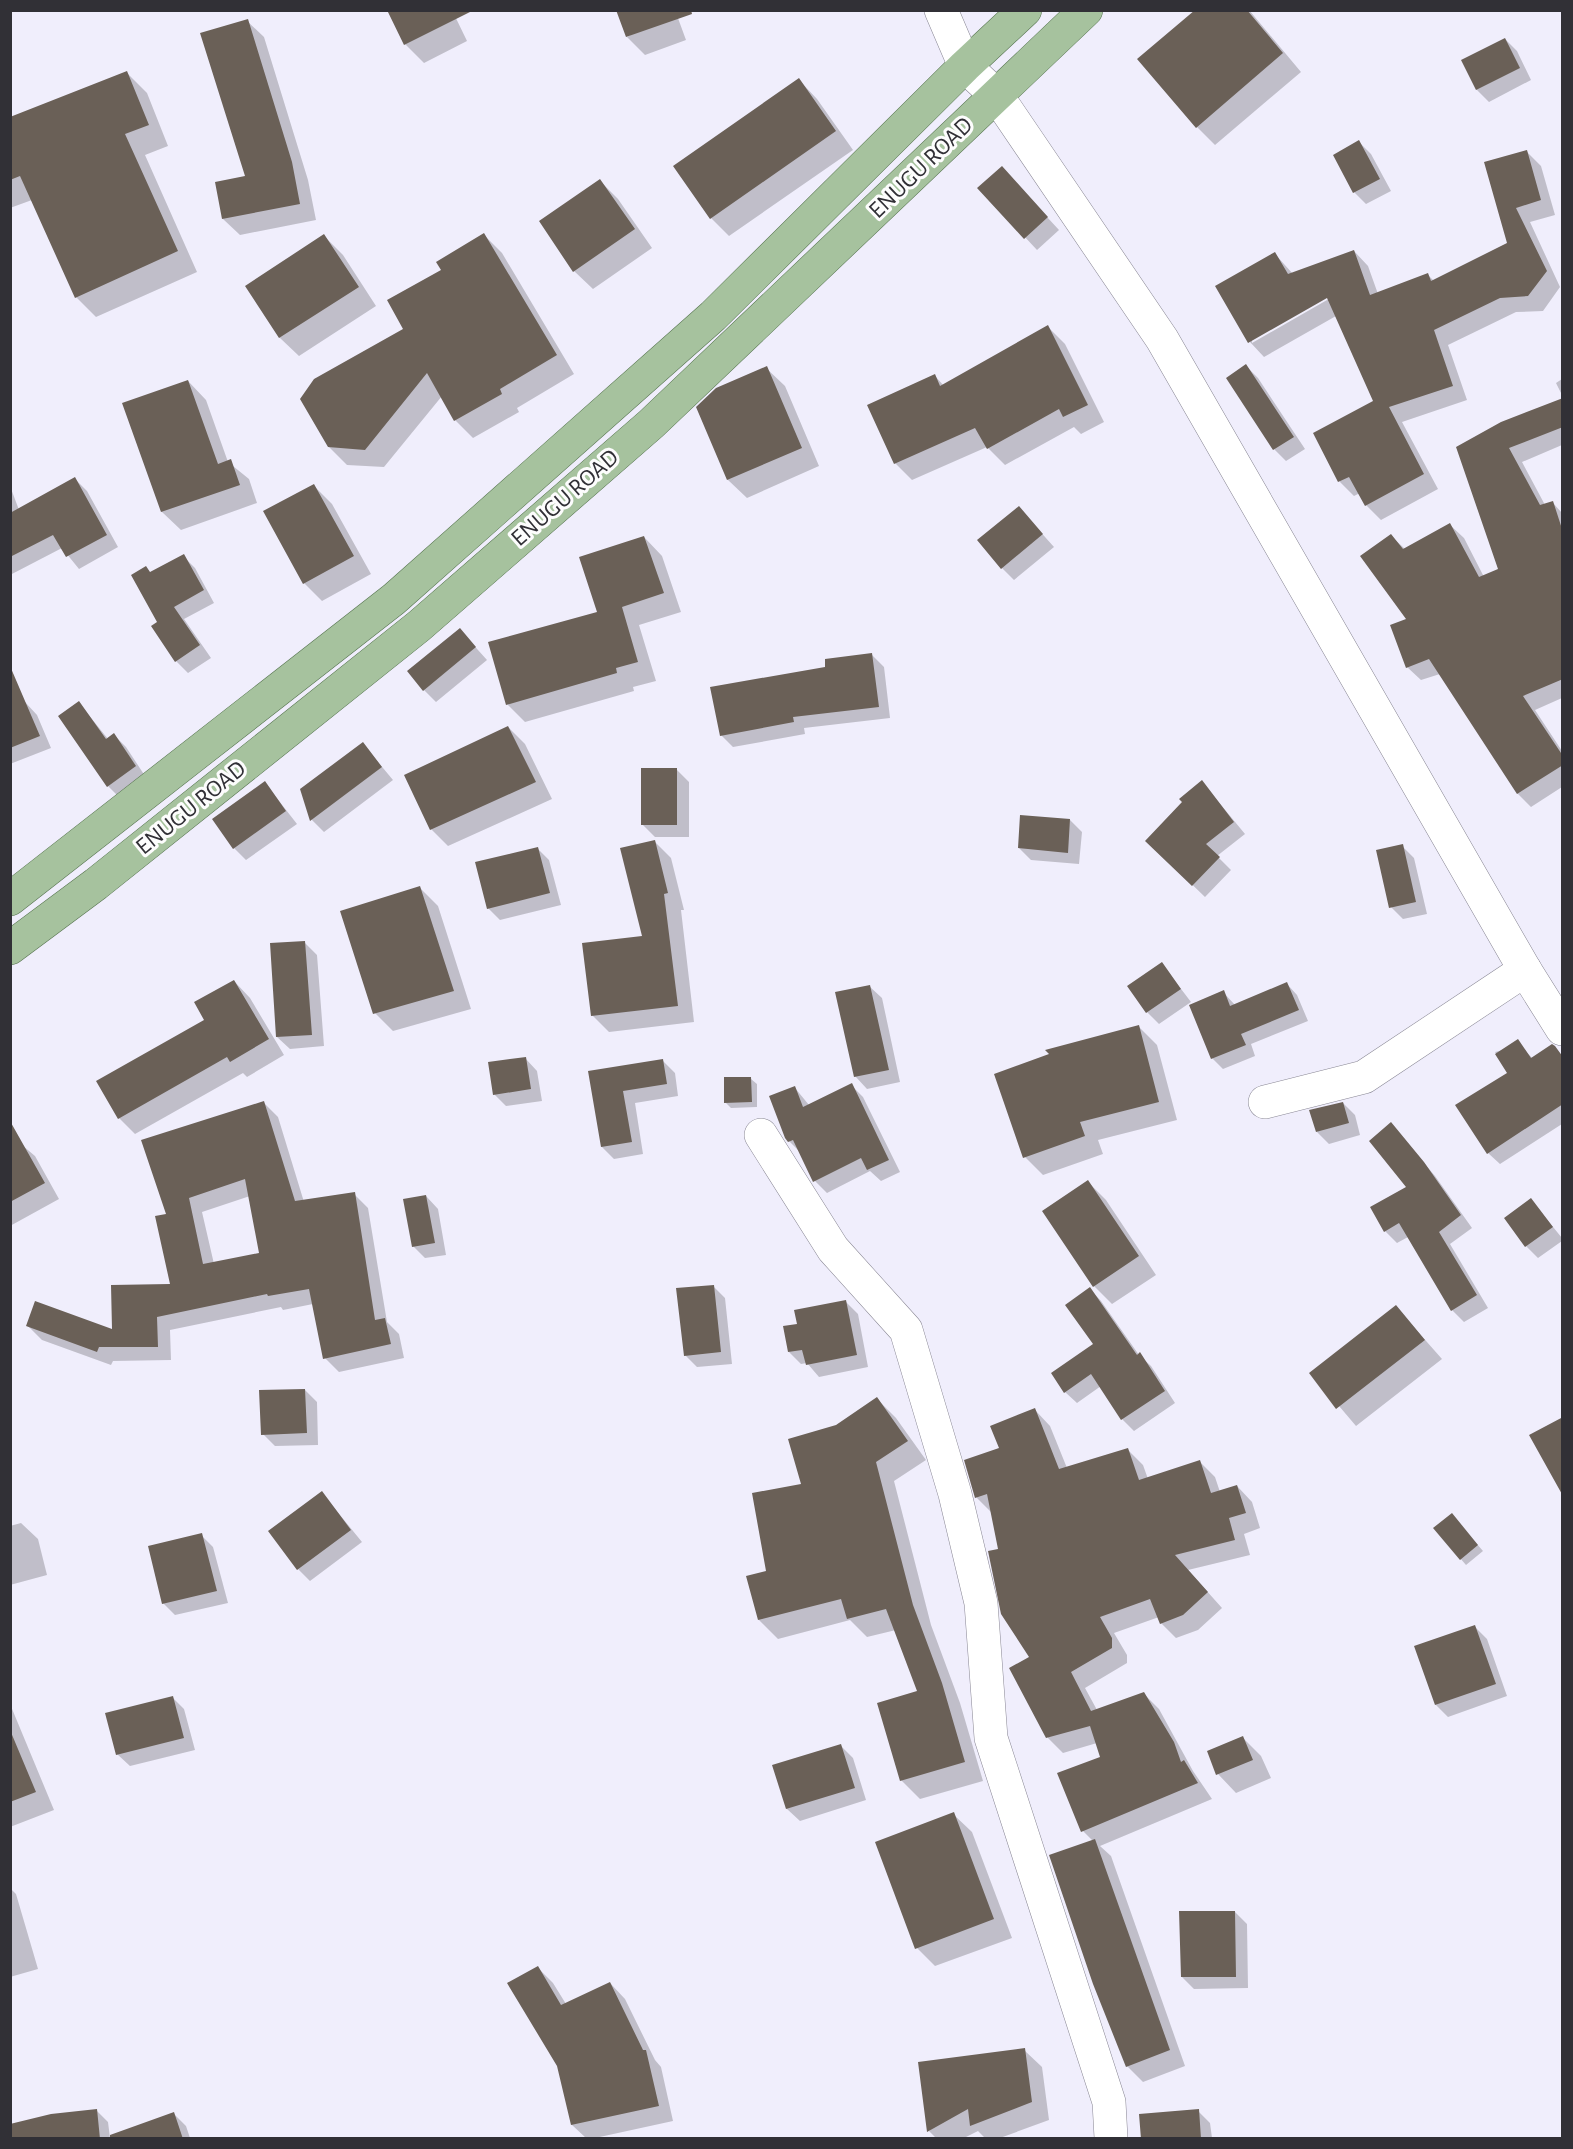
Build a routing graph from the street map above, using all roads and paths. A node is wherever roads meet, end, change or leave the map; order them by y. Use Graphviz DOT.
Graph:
graph roads {
  1 [pos="941,10"];
  2 [pos="1025,10"];
  3 [pos="1086,10"];
  4 [pos="965,66"];
  5 [pos="997,96"];
  6 [pos="10,898"];
  7 [pos="10,948"];
  8 [pos="1525,970"];
  9 [pos="1563,1029"];
  10 [pos="1265,1102"];
  11 [pos="761,1135"];
  12 [pos="1111,2139"];
  1 -- 4 [label="street"];
  2 -- 4 [label="main road"];
  3 -- 5 [label="main road, ENUGU ROAD"];
  4 -- 5 [label="street"];
  4 -- 6 [label="main road"];
  5 -- 7 [label="main road, ENUGU ROAD"];
  5 -- 8 [label="street"];
  8 -- 9 [label="street"];
  8 -- 10 [label="street"];
  11 -- 12 [label="street"];
}
